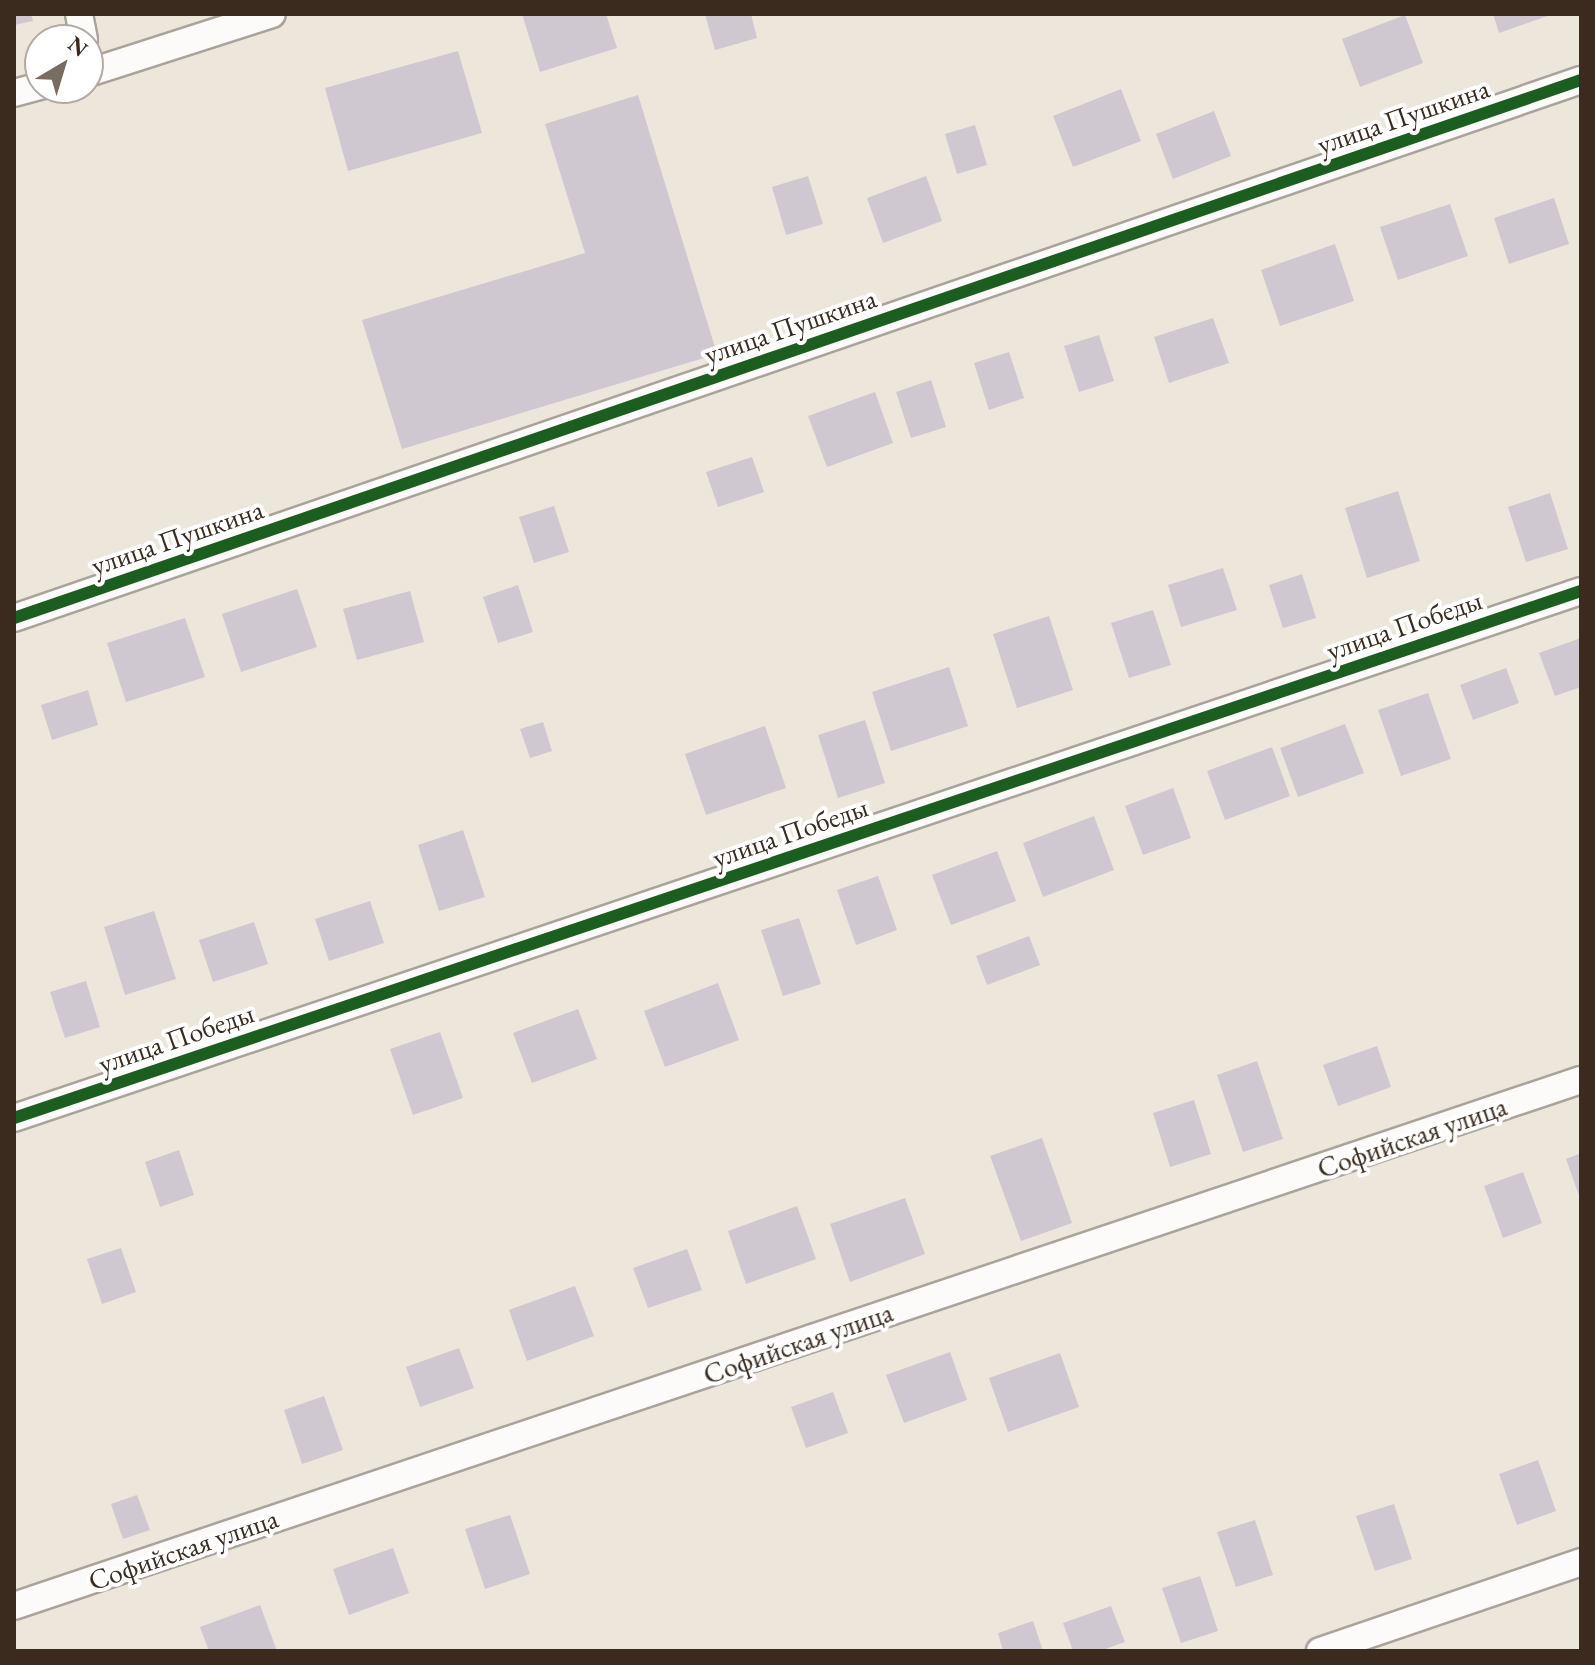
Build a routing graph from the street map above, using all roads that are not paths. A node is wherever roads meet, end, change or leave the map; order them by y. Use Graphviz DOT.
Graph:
graph roads {
  1 [pos="272,14"];
  2 [pos="104,64"];
  3 [pos="1581,80"];
  4 [pos="1581,591"];
  5 [pos="14,618"];
  6 [pos="1581,1080"];
  7 [pos="14,1118"];
  8 [pos="1581,1562"];
  9 [pos="14,1606"];
  10 [pos="1320,1651"];
  1 -- 2 [label="street"];
  3 -- 5 [label="street, улица Пушкина"];
  4 -- 7 [label="street, улица Победы"];
  6 -- 9 [label="street, Софийская улица"];
  8 -- 10 [label="street"];
}
